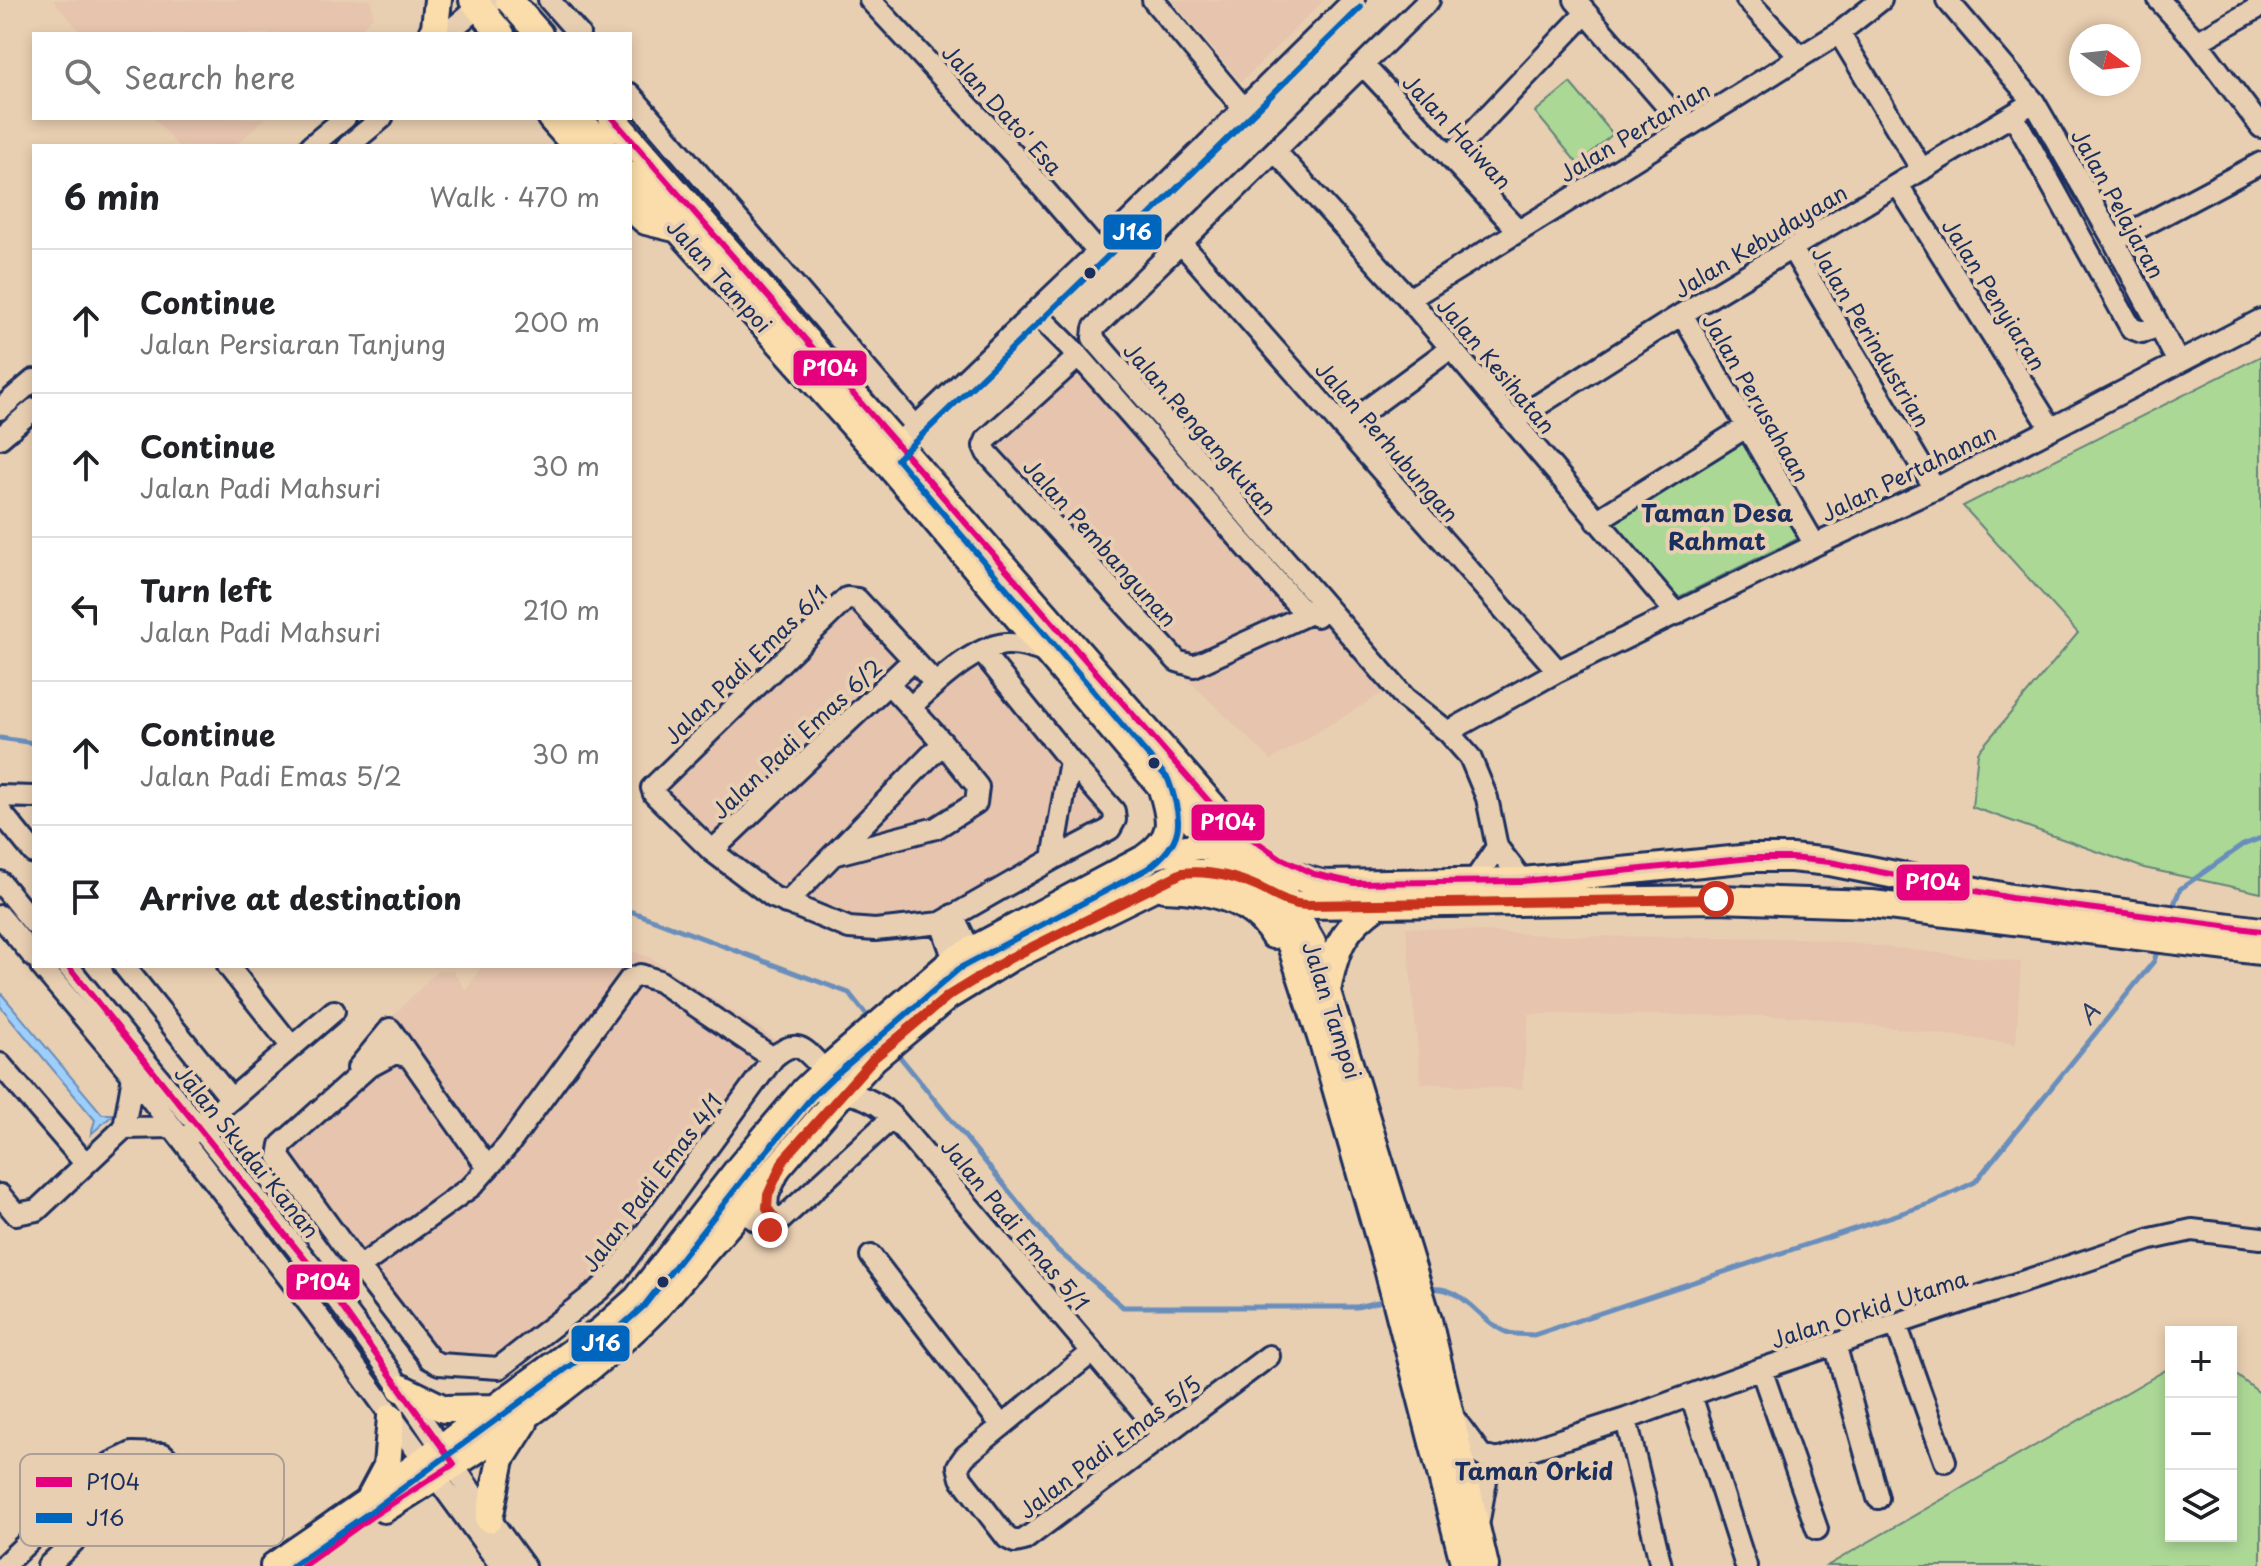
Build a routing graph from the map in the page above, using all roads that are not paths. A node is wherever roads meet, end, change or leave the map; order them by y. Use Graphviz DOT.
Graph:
graph roads {
  1 [pos="438,0"];
  2 [pos="549,0"];
  3 [pos="870,0"];
  4 [pos="1153,0"];
  5 [pos="1354,0"];
  6 [pos="1429,0"];
  7 [pos="1747,0"];
  8 [pos="1881,0"];
  9 [pos="1947,0"];
  10 [pos="2159,0"];
  11 [pos="2261,6"];
  12 [pos="1580,7"];
  13 [pos="495,12"];
  14 [pos="433,32"];
  15 [pos="450,32"];
  16 [pos="535,32"];
  17 [pos="577,32"];
  18 [pos="1839,33"];
  19 [pos="2197,42"];
  20 [pos="1800,57"];
  21 [pos="1363,65"];
  22 [pos="632,97"];
  23 [pos="2034,102"];
  24 [pos="1244,109"];
  25 [pos="2013,115"];
  26 [pos="343,120"];
  27 [pos="380,120"];
  28 [pos="553,120"];
  29 [pos="580,120"];
  30 [pos="614,120"];
  31 [pos="1685,127"];
  32 [pos="2261,127"];
  33 [pos="313,144"];
  34 [pos="350,144"];
  35 [pos="574,144"];
  36 [pos="601,144"];
  37 [pos="1275,151"];
  38 [pos="1449,157"];
  39 [pos="2261,163"];
  40 [pos="1922,170"];
  41 [pos="632,177"];
  42 [pos="1898,185"];
  43 [pos="632,209"];
  44 [pos="679,229"];
  45 [pos="1518,230"];
  46 [pos="2114,241"];
  47 [pos="1181,243"];
  48 [pos="1792,249"];
  49 [pos="1098,252"];
  50 [pos="1409,299"];
  51 [pos="1035,312"];
  52 [pos="1682,314"];
  53 [pos="2261,320"];
  54 [pos="2158,327"];
  55 [pos="1451,348"];
  56 [pos="1079,356"];
  57 [pos="2178,362"];
  58 [pos="32,382"];
  59 [pos="0,409"];
  60 [pos="32,411"];
  61 [pos="1513,421"];
  62 [pos="1345,426"];
  63 [pos="1746,427"];
  64 [pos="2051,428"];
  65 [pos="0,438"];
  66 [pos="899,443"];
  67 [pos="1935,489"];
  68 [pos="1596,521"];
  69 [pos="1815,545"];
  70 [pos="1308,614"];
  71 [pos="1677,614"];
  72 [pos="1337,619"];
  73 [pos="982,652"];
  74 [pos="1052,655"];
  75 [pos="913,660"];
  76 [pos="1558,671"];
  77 [pos="888,683"];
  78 [pos="935,683"];
  79 [pos="911,707"];
  80 [pos="1448,732"];
  81 [pos="943,743"];
  82 [pos="1070,761"];
  83 [pos="1160,785"];
  84 [pos="0,796"];
  85 [pos="32,797"];
  86 [pos="0,811"];
  87 [pos="1226,821"];
  88 [pos="1497,847"];
  89 [pos="1221,849"];
  90 [pos="32,851"];
  91 [pos="712,851"];
  92 [pos="833,855"];
  93 [pos="1791,858"];
  94 [pos="1053,859"];
  95 [pos="1142,860"];
  96 [pos="1260,877"];
  97 [pos="1474,881"];
  98 [pos="1523,881"];
  99 [pos="0,882"];
  100 [pos="1355,883"];
  101 [pos="1147,888"];
  102 [pos="1791,901"];
  103 [pos="786,903"];
  104 [pos="1290,904"];
  105 [pos="1378,904"];
  106 [pos="0,916"];
  107 [pos="947,919"];
  108 [pos="32,922"];
  109 [pos="2261,931"];
  110 [pos="2261,951"];
  111 [pos="32,955"];
  112 [pos="963,956"];
  113 [pos="43,968"];
  114 [pos="69,968"];
  115 [pos="126,968"];
  116 [pos="230,968"];
  117 [pos="1327,987"];
  118 [pos="334,1011"];
  119 [pos="908,1014"];
  120 [pos="1324,1046"];
  121 [pos="292,1047"];
  122 [pos="868,1049"];
  123 [pos="409,1057"];
  124 [pos="773,1058"];
  125 [pos="0,1064"];
  126 [pos="825,1071"];
  127 [pos="133,1076"];
  128 [pos="805,1090"];
  129 [pos="842,1093"];
  130 [pos="335,1095"];
  131 [pos="231,1099"];
  132 [pos="893,1117"];
  133 [pos="124,1128"];
  134 [pos="184,1132"];
  135 [pos="784,1159"];
  136 [pos="85,1163"];
  137 [pos="488,1168"];
  138 [pos="0,1195"];
  139 [pos="737,1213"];
  140 [pos="774,1226"];
  141 [pos="2261,1238"];
  142 [pos="871,1256"];
  143 [pos="1398,1259"];
  144 [pos="359,1267"];
  145 [pos="329,1289"];
  146 [pos="1415,1322"];
  147 [pos="1896,1324"];
  148 [pos="1835,1344"];
  149 [pos="1091,1353"];
  150 [pos="1269,1356"];
  151 [pos="1761,1369"];
  152 [pos="401,1388"];
  153 [pos="1691,1395"];
  154 [pos="536,1407"];
  155 [pos="1447,1407"];
  156 [pos="493,1408"];
  157 [pos="391,1417"];
  158 [pos="1626,1419"];
  159 [pos="1002,1426"];
  160 [pos="1163,1435"];
  161 [pos="130,1454"];
  162 [pos="163,1454"];
  163 [pos="1497,1460"];
  164 [pos="1945,1461"];
  165 [pos="439,1462"];
  166 [pos="1878,1498"];
  167 [pos="367,1502"];
  168 [pos="489,1519"];
  169 [pos="1817,1529"];
  170 [pos="1478,1537"];
  171 [pos="24,1546"];
  172 [pos="69,1546"];
  173 [pos="3,1566"];
  174 [pos="48,1566"];
  175 [pos="274,1566"];
  176 [pos="303,1566"];
  177 [pos="501,1566"];
  178 [pos="524,1566"];
  179 [pos="1465,1566"];
  180 [pos="1485,1566"];
  181 [pos="1661,1566"];
  182 [pos="1746,1566"];
  1 -- 14 [label="main road"];
  2 -- 17 [label="street"];
  3 -- 49 [label="street, Jalan Dato' Esa"];
  4 -- 24 [label="street"];
  5 -- 24 [label="street"];
  6 -- 21 [label="street, Jalan Pengangkutan"];
  7 -- 20 [label="street"];
  8 -- 18 [label="street, Jalan Pertanian"];
  9 -- 23 [label="street, Jalan Pelajaran"];
  10 -- 19 [label="street"];
  11 -- 19 [label="street"];
  12 -- 31 [label="street"];
  12 -- 38 [label="street"];
  13 -- 15 [label="street"];
  13 -- 16 [label="main road"];
  18 -- 20 [label="street, Jalan Pertanian"];
  18 -- 40 [label="street"];
  19 -- 32 [label="street"];
  20 -- 31 [label="street, Jalan Pertanian"];
  21 -- 37 [label="street, Jalan Pengangkutan"];
  21 -- 38 [label="street, Jalan Haiwan"];
  22 -- 66 [label="street"];
  23 -- 25 [label="street, Jalan Kebudayaan"];
  23 -- 46 [label="street, Jalan Pelajaran"];
  24 -- 49 [label="street"];
  25 -- 40 [label="street, Jalan Kebudayaan"];
  25 -- 54 [label="street"];
  26 -- 33 [label="street"];
  27 -- 34 [label="street"];
  28 -- 35 [label="main road"];
  29 -- 36 [label="main road"];
  30 -- 66 [label="main road, Jalan Tampoi"];
  31 -- 45 [label="street, Jalan Pertanian"];
  37 -- 47 [label="street, Jalan Pengangkutan"];
  37 -- 50 [label="street, Jalan Kesihatan"];
  38 -- 45 [label="street, Jalan Haiwan"];
  39 -- 46 [label="street"];
  40 -- 42 [label="street, Jalan Kebudayaan"];
  41 -- 44 [label="main road, Jalan Tampoi"];
  42 -- 48 [label="street, Jalan Kebudayaan"];
  42 -- 64 [label="street, Jalan Penyiaran"];
  43 -- 44 [label="main road"];
  44 -- 66 [label="main road, Jalan Tampoi"];
  45 -- 50 [label="street, Jalan Pertanian"];
  46 -- 54 [label="street, Jalan Pelajaran"];
  47 -- 62 [label="street, Jalan Perhubungan"];
  47 -- 72 [label="street, Jalan Pengangkutan"];
  48 -- 52 [label="street, Jalan Kebudayaan"];
  48 -- 67 [label="street, Jalan Perindustrian"];
  49 -- 51 [label="street"];
  50 -- 55 [label="street, Jalan Kesihatan"];
  51 -- 56 [label="street"];
  51 -- 66 [label="street"];
  52 -- 61 [label="street, Jalan Kebudayaan"];
  52 -- 63 [label="street, Jalan Perusahaan"];
  53 -- 57 [label="street, Jalan Pertahanan"];
  54 -- 57 [label="street, Jalan Pelajaran"];
  55 -- 61 [label="street, Jalan Kesihatan"];
  55 -- 62 [label="street"];
  56 -- 70 [label="street"];
  56 -- 70 [label="street, Jalan Pembangunan"];
  57 -- 64 [label="street, Jalan Pertahanan"];
  58 -- 59 [label="street"];
  60 -- 65 [label="street"];
  61 -- 68 [label="street, Jalan Kesihatan"];
  62 -- 76 [label="street, Jalan Perhubungan"];
  63 -- 68 [label="street"];
  63 -- 69 [label="street, Jalan Perusahaan"];
  64 -- 67 [label="street, Jalan Pertahanan"];
  66 -- 74 [label="main road, Jalan Tampoi"];
  66 -- 87 [label="main road, Jalan Tampoi"];
  67 -- 69 [label="street, Jalan Pertahanan"];
  68 -- 71 [label="street, Jalan Kesihatan"];
  69 -- 71 [label="street, Jalan Pertahanan"];
  70 -- 72 [label="street"];
  71 -- 76 [label="street, Jalan Pertahanan"];
  72 -- 80 [label="street, Jalan Pengangkutan"];
  73 -- 74 [label="street"];
  73 -- 78 [label="street"];
  73 -- 82 [label="street, Jalan Padi Emas 6/1"];
  74 -- 83 [label="main road, Jalan Tampoi"];
  75 -- 77 [label="street, Jalan Padi Emas 6/2"];
  75 -- 78 [label="street, Jalan Padi Emas 6/1"];
  75 -- 91 [label="street, Jalan Padi Emas 6/1"];
  76 -- 80 [label="street, Jalan Pertahanan"];
  77 -- 79 [label="street"];
  77 -- 91 [label="street, Jalan Padi Emas 6/2"];
  78 -- 79 [label="street"];
  79 -- 81 [label="street"];
  80 -- 88 [label="street, Jalan Pengangkutan"];
  81 -- 92 [label="street"];
  81 -- 92 [label="street"];
  82 -- 94 [label="street"];
  82 -- 94 [label="street, Jalan Padi Emas 6/1"];
  83 -- 89 [label="main road, Jalan Tampoi"];
  83 -- 95 [label="main road"];
  84 -- 85 [label="street"];
  86 -- 90 [label="street"];
  87 -- 96 [label="main road, Jalan Tampoi"];
  87 -- 100 [label="main road"];
  88 -- 97 [label="street"];
  88 -- 98 [label="street"];
  89 -- 95 [label="main road"];
  89 -- 96 [label="main road"];
  91 -- 103 [label="street, Jalan Padi Emas 6/1"];
  92 -- 103 [label="street"];
  93 -- 98 [label="main road"];
  93 -- 102 [label="main road"];
  93 -- 109 [label="main road"];
  94 -- 107 [label="street, Jalan Padi Emas 6/1"];
  95 -- 112 [label="main road"];
  96 -- 100 [label="main road"];
  96 -- 101 [label="main road"];
  96 -- 104 [label="main road, Jalan Tampoi"];
  96 -- 120 [label="main road, Jalan Tampoi"];
  97 -- 98 [label="main road"];
  97 -- 100 [label="main road"];
  99 -- 108 [label="street"];
  101 -- 119 [label="main road"];
  101 -- 120 [label="main road"];
  102 -- 105 [label="main road"];
  102 -- 110 [label="main road"];
  103 -- 107 [label="street, Jalan Padi Emas 6/1"];
  104 -- 105 [label="main road"];
  104 -- 117 [label="main road, Jalan Tampoi"];
  105 -- 117 [label="main road"];
  106 -- 111 [label="street"];
  107 -- 112 [label="street"];
  112 -- 119 [label="main road"];
  113 -- 127 [label="street, Jalan Skudai Kanan"];
  114 -- 134 [label="street, Jalan Skudai Kanan"];
  115 -- 131 [label="street"];
  116 -- 121 [label="street"];
  117 -- 143 [label="main road, Jalan Tampoi"];
  118 -- 121 [label="street"];
  119 -- 122 [label="main road"];
  120 -- 143 [label="main road, Jalan Tampoi"];
  121 -- 131 [label="street"];
  122 -- 126 [label="main road"];
  122 -- 129 [label="main road"];
  123 -- 130 [label="street"];
  123 -- 130 [label="street"];
  123 -- 137 [label="street"];
  124 -- 126 [label="street"];
  124 -- 137 [label="street"];
  124 -- 144 [label="street, Jalan Padi Emas 4/1"];
  125 -- 136 [label="street"];
  126 -- 128 [label="main road"];
  127 -- 133 [label="street"];
  127 -- 134 [label="street, Jalan Skudai Kanan"];
  128 -- 129 [label="street, Jalan Padi Emas 5/1"];
  128 -- 156 [label="main road"];
  129 -- 132 [label="street, Jalan Padi Emas 5/1"];
  129 -- 135 [label="main road"];
  130 -- 144 [label="street, Jalan Padi Emas 4/1"];
  131 -- 134 [label="street"];
  132 -- 140 [label="street"];
  132 -- 149 [label="street, Jalan Padi Emas 5/1"];
  133 -- 134 [label="street"];
  133 -- 136 [label="street"];
  134 -- 145 [label="street, Jalan Skudai Kanan"];
  134 -- 157 [label="street, Jalan Skudai Kanan"];
  135 -- 139 [label="main road"];
  135 -- 140 [label="street"];
  136 -- 138 [label="street"];
  137 -- 144 [label="street"];
  139 -- 140 [label="street"];
  139 -- 154 [label="main road"];
  141 -- 147 [label="street, Jalan Orkid Utama"];
  142 -- 159 [label="street"];
  143 -- 146 [label="main road, Jalan Tampoi"];
  144 -- 145 [label="street"];
  145 -- 152 [label="street, Jalan Skudai Kanan"];
  146 -- 155 [label="main road, Jalan Tampoi"];
  146 -- 179 [label="main road, Jalan Tampoi"];
  147 -- 148 [label="street, Jalan Orkid Utama"];
  147 -- 164 [label="street"];
  148 -- 151 [label="street, Jalan Orkid Utama"];
  148 -- 166 [label="street"];
  149 -- 159 [label="street"];
  149 -- 160 [label="street, Jalan Padi Emas 5/1"];
  150 -- 160 [label="street, Jalan Padi Emas 5/5"];
  151 -- 153 [label="street, Jalan Orkid Utama"];
  151 -- 169 [label="street"];
  152 -- 156 [label="main road"];
  152 -- 165 [label="street, Jalan Skudai Kanan"];
  153 -- 158 [label="street, Jalan Orkid Utama"];
  153 -- 182 [label="street"];
  154 -- 165 [label="main road"];
  154 -- 168 [label="main road"];
  155 -- 163 [label="street"];
  155 -- 170 [label="main road, Jalan Tampoi"];
  156 -- 165 [label="main road"];
  157 -- 165 [label="street, Jalan Skudai Kanan"];
  157 -- 167 [label="main road"];
  158 -- 163 [label="street, Jalan Orkid Utama"];
  158 -- 181 [label="street"];
  159 -- 160 [label="street, Jalan Padi Emas 5/5"];
  161 -- 162 [label="street"];
  163 -- 170 [label="street"];
  165 -- 167 [label="main road"];
  165 -- 168 [label="street"];
  165 -- 176 [label="main road"];
  165 -- 177 [label="street"];
  167 -- 175 [label="main road"];
  168 -- 178 [label="street"];
  170 -- 180 [label="main road, Jalan Tampoi"];
  171 -- 173 [label="street"];
  172 -- 174 [label="street"];
}
